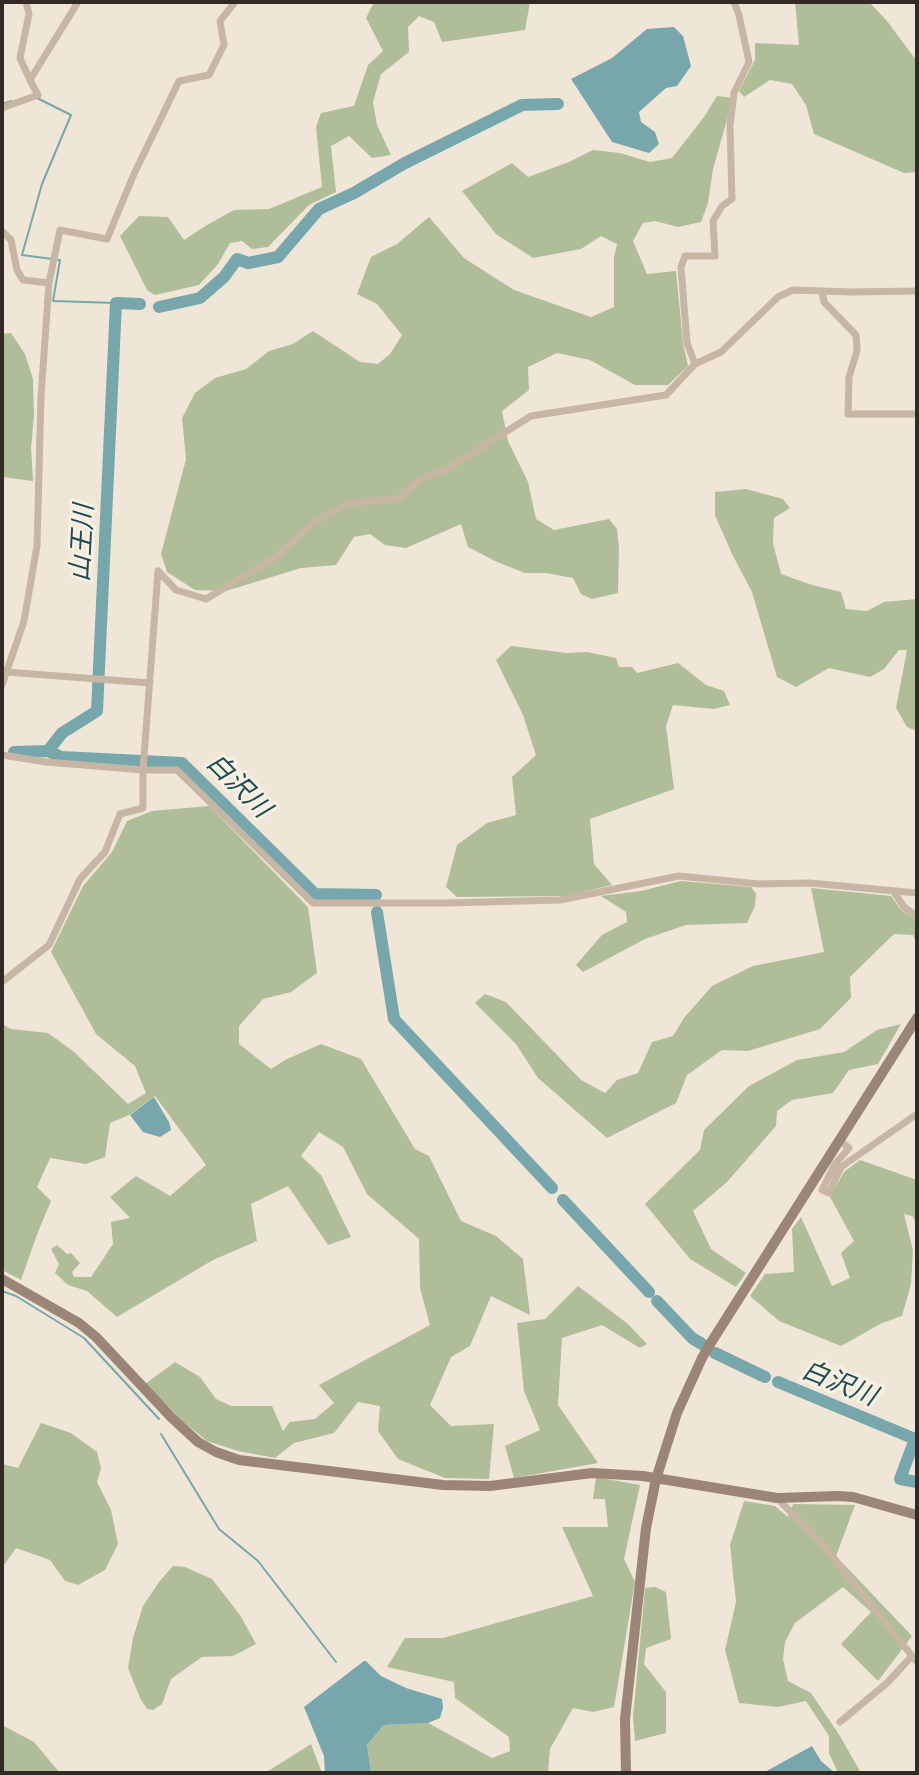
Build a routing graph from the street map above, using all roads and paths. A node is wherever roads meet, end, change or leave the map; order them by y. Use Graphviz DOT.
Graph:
graph roads {
  1 [pos="26,2"];
  2 [pos="78,2"];
  3 [pos="235,2"];
  4 [pos="734,2"];
  5 [pos="30,80"];
  6 [pos="2,108"];
  7 [pos="2,231"];
  8 [pos="49,283"];
  9 [pos="822,291"];
  10 [pos="917,291"];
  11 [pos="695,364"];
  12 [pos="917,414"];
  13 [pos="6,672"];
  14 [pos="150,683"];
  15 [pos="2,685"];
  16 [pos="2,755"];
  17 [pos="143,770"];
  18 [pos="894,892"];
  19 [pos="917,893"];
  20 [pos="917,916"];
  21 [pos="2,982"];
  22 [pos="917,1018"];
  23 [pos="917,1114"];
  24 [pos="839,1140"];
  25 [pos="2,1279"];
  26 [pos="656,1479"];
  27 [pos="777,1498"];
  28 [pos="917,1515"];
  29 [pos="915,1659"];
  30 [pos="840,1722"];
  31 [pos="626,1773"];
  1 -- 5 [label="street"];
  2 -- 5 [label="street"];
  3 -- 8 [label="street"];
  4 -- 11 [label="street"];
  5 -- 6 [label="street"];
  7 -- 8 [label="street"];
  8 -- 13 [label="street"];
  9 -- 10 [label="street"];
  9 -- 11 [label="street"];
  9 -- 12 [label="street"];
  11 -- 14 [label="street"];
  13 -- 14 [label="street"];
  13 -- 15 [label="street"];
  14 -- 17 [label="street"];
  16 -- 17 [label="street"];
  17 -- 18 [label="street"];
  17 -- 21 [label="street"];
  18 -- 19 [label="street"];
  18 -- 20 [label="street"];
  22 -- 24 [label="street"];
  23 -- 24 [label="street"];
  24 -- 26 [label="street"];
  25 -- 26 [label="street"];
  26 -- 27 [label="street"];
  26 -- 31 [label="street"];
  27 -- 28 [label="street"];
  27 -- 29 [label="street"];
  29 -- 30 [label="street"];
}
